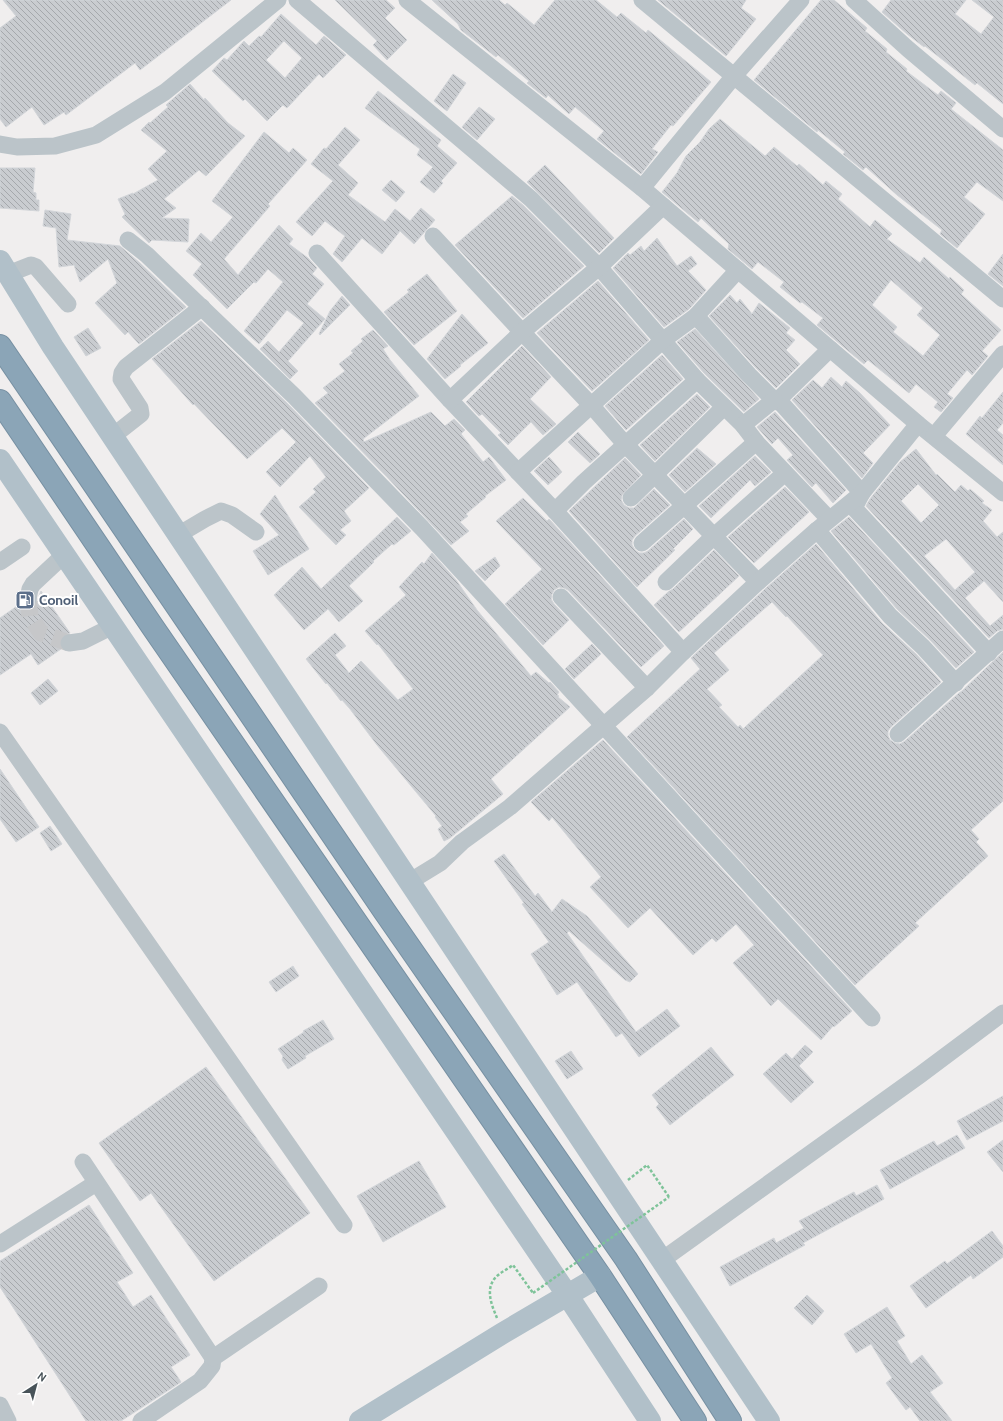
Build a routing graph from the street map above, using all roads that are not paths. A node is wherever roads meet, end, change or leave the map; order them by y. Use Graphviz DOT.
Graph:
graph roads {
  1 [pos="278,0"];
  2 [pos="297,0"];
  3 [pos="406,0"];
  4 [pos="642,0"];
  5 [pos="801,0"];
  6 [pos="854,0"];
  7 [pos="734,76"];
  8 [pos="1003,129"];
  9 [pos="0,144"];
  10 [pos="642,188"];
  11 [pos="662,206"];
  12 [pos="433,236"];
  13 [pos="128,240"];
  14 [pos="317,253"];
  15 [pos="4,267"];
  16 [pos="599,267"];
  17 [pos="738,270"];
  18 [pos="1003,299"];
  19 [pos="68,304"];
  20 [pos="202,307"];
  21 [pos="696,316"];
  22 [pos="522,332"];
  23 [pos="662,341"];
  24 [pos="0,346"];
  25 [pos="830,349"];
  26 [pos="1003,354"];
  27 [pos="697,380"];
  28 [pos="450,400"];
  29 [pos="776,400"];
  30 [pos="0,401"];
  31 [pos="591,405"];
  32 [pos="724,407"];
  33 [pos="918,424"];
  34 [pos="742,425"];
  35 [pos="113,436"];
  36 [pos="934,436"];
  37 [pos="756,442"];
  38 [pos="625,444"];
  39 [pos="1,463"];
  40 [pos="518,472"];
  41 [pos="785,473"];
  42 [pos="655,474"];
  43 [pos="862,493"];
  44 [pos="1003,493"];
  45 [pos="631,498"];
  46 [pos="684,505"];
  47 [pos="555,512"];
  48 [pos="829,519"];
  49 [pos="816,530"];
  50 [pos="256,532"];
  51 [pos="178,535"];
  52 [pos="714,536"];
  53 [pos="642,543"];
  54 [pos="22,546"];
  55 [pos="64,554"];
  56 [pos="0,562"];
  57 [pos="666,582"];
  58 [pos="758,582"];
  59 [pos="562,597"];
  60 [pos="28,599"];
  61 [pos="113,626"];
  62 [pos="1003,639"];
  63 [pos="69,643"];
  64 [pos="683,652"];
  65 [pos="989,653"];
  66 [pos="956,683"];
  67 [pos="647,688"];
  68 [pos="603,726"];
  69 [pos="0,732"];
  70 [pos="898,734"];
  71 [pos="409,882"];
  72 [pos="1003,1013"];
  73 [pos="872,1018"];
  74 [pos="83,1162"];
  75 [pos="96,1183"];
  76 [pos="344,1225"];
  77 [pos="0,1244"];
  78 [pos="662,1260"];
  79 [pos="600,1276"];
  80 [pos="319,1286"];
  81 [pos="568,1296"];
  82 [pos="213,1358"];
  83 [pos="0,1405"];
  84 [pos="8,1421"];
  85 [pos="141,1421"];
  86 [pos="360,1421"];
  87 [pos="650,1421"];
  88 [pos="695,1421"];
  89 [pos="730,1421"];
  90 [pos="769,1421"];
  1 -- 9 [label="street"];
  2 -- 16 [label="street"];
  3 -- 10 [label="street"];
  4 -- 7 [label="street"];
  5 -- 7 [label="street"];
  6 -- 8 [label="street"];
  7 -- 10 [label="street"];
  7 -- 18 [label="street"];
  10 -- 11 [label="street"];
  11 -- 16 [label="street"];
  11 -- 17 [label="street"];
  12 -- 22 [label="street"];
  13 -- 20 [label="street"];
  14 -- 28 [label="street"];
  15 -- 19 [label="street"];
  15 -- 35 [label="main road"];
  16 -- 22 [label="street"];
  16 -- 23 [label="street"];
  17 -- 21 [label="street"];
  17 -- 25 [label="street"];
  20 -- 35 [label="street"];
  20 -- 68 [label="street"];
  21 -- 23 [label="street"];
  21 -- 29 [label="street"];
  22 -- 28 [label="street"];
  22 -- 31 [label="street"];
  23 -- 27 [label="street"];
  23 -- 31 [label="street"];
  24 -- 89 [label="highway"];
  25 -- 29 [label="street"];
  25 -- 33 [label="street"];
  26 -- 36 [label="street"];
  27 -- 32 [label="street"];
  27 -- 38 [label="street"];
  28 -- 40 [label="street"];
  29 -- 34 [label="street"];
  29 -- 43 [label="street"];
  30 -- 79 [label="highway"];
  31 -- 38 [label="street"];
  31 -- 40 [label="street"];
  32 -- 34 [label="street"];
  32 -- 42 [label="street"];
  33 -- 36 [label="street"];
  33 -- 43 [label="street"];
  34 -- 37 [label="street"];
  35 -- 51 [label="main road"];
  36 -- 44 [label="street"];
  37 -- 41 [label="street"];
  37 -- 46 [label="street"];
  38 -- 42 [label="street"];
  38 -- 47 [label="street"];
  39 -- 55 [label="main road"];
  40 -- 47 [label="street"];
  41 -- 48 [label="street"];
  41 -- 52 [label="street"];
  42 -- 45 [label="street"];
  42 -- 46 [label="street"];
  43 -- 48 [label="street"];
  43 -- 65 [label="street"];
  46 -- 52 [label="street"];
  46 -- 53 [label="street"];
  47 -- 64 [label="street"];
  48 -- 49 [label="street"];
  49 -- 58 [label="street"];
  49 -- 66 [label="street"];
  50 -- 51 [label="street"];
  51 -- 71 [label="main road"];
  52 -- 57 [label="street"];
  52 -- 58 [label="street"];
  54 -- 56 [label="street"];
  55 -- 60 [label="street"];
  55 -- 61 [label="main road"];
  58 -- 64 [label="street"];
  59 -- 67 [label="street"];
  61 -- 63 [label="street"];
  61 -- 81 [label="main road"];
  62 -- 65 [label="street"];
  64 -- 67 [label="street"];
  65 -- 66 [label="street"];
  66 -- 70 [label="street"];
  67 -- 68 [label="street"];
  68 -- 71 [label="street"];
  68 -- 73 [label="street"];
  69 -- 76 [label="street"];
  71 -- 78 [label="main road"];
  72 -- 78 [label="street"];
  74 -- 75 [label="street"];
  75 -- 77 [label="street"];
  75 -- 82 [label="street"];
  78 -- 90 [label="main road"];
  79 -- 81 [label="main road"];
  79 -- 88 [label="highway"];
  80 -- 82 [label="street"];
  81 -- 86 [label="main road"];
  81 -- 87 [label="main road"];
  82 -- 85 [label="street"];
  83 -- 84 [label="street"];
}
